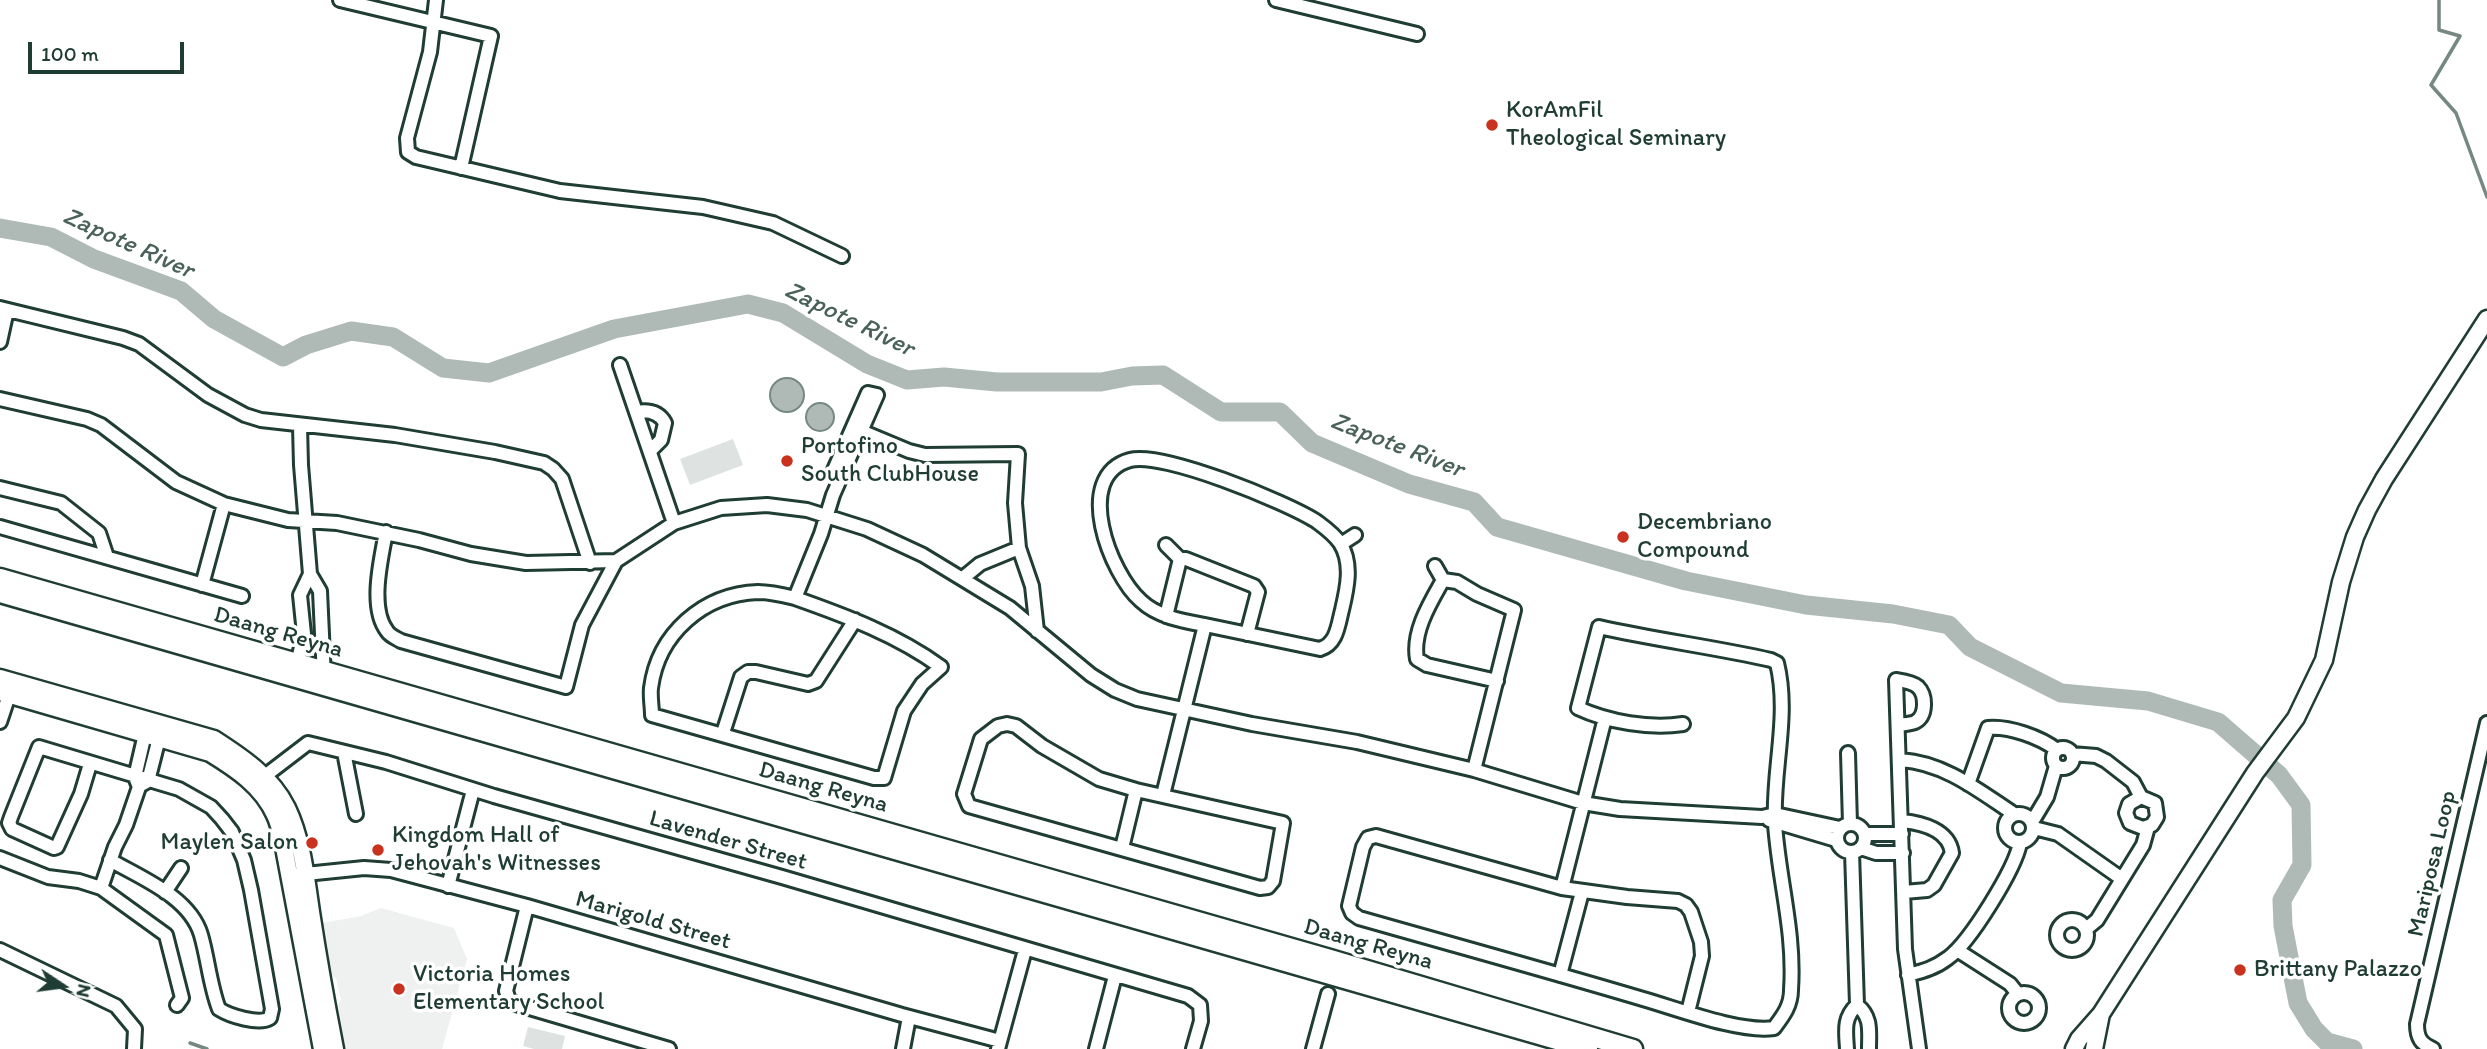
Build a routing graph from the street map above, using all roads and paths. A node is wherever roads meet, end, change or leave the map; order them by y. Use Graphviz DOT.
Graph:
graph roads {
  1 [pos="340,0"];
  2 [pos="436,0"];
  3 [pos="1276,0"];
  4 [pos="434,23"];
  5 [pos="1417,34"];
  6 [pos="461,168"];
  7 [pos="842,256"];
  8 [pos="4,309"];
  9 [pos="2487,319"];
  10 [pos="0,342"];
  11 [pos="620,365"];
  12 [pos="0,399"];
  13 [pos="636,412"];
  14 [pos="300,426"];
  15 [pos="861,431"];
  16 [pos="650,450"];
  17 [pos="840,478"];
  18 [pos="0,488"];
  19 [pos="225,503"];
  20 [pos="826,515"];
  21 [pos="307,523"];
  22 [pos="674,523"];
  23 [pos="0,527"];
  24 [pos="386,533"];
  25 [pos="1355,536"];
  26 [pos="1341,544"];
  27 [pos="1166,545"];
  28 [pos="1018,548"];
  29 [pos="107,558"];
  30 [pos="1180,559"];
  31 [pos="616,561"];
  32 [pos="590,563"];
  33 [pos="1435,566"];
  34 [pos="310,574"];
  35 [pos="0,578"];
  36 [pos="963,578"];
  37 [pos="1443,580"];
  38 [pos="202,585"];
  39 [pos="0,593"];
  40 [pos="242,596"];
  41 [pos="795,598"];
  42 [pos="302,614"];
  43 [pos="321,614"];
  44 [pos="1166,616"];
  45 [pos="855,620"];
  46 [pos="1205,625"];
  47 [pos="1037,631"];
  48 [pos="1247,634"];
  49 [pos="323,651"];
  50 [pos="297,663"];
  51 [pos="0,678"];
  52 [pos="324,679"];
  53 [pos="1497,681"];
  54 [pos="4,694"];
  55 [pos="1185,710"];
  56 [pos="1605,718"];
  57 [pos="123,720"];
  58 [pos="0,722"];
  59 [pos="2487,723"];
  60 [pos="1683,724"];
  61 [pos="1898,725"];
  62 [pos="723,733"];
  63 [pos="152,736"];
  64 [pos="2057,750"];
  65 [pos="344,752"];
  66 [pos="1848,753"];
  67 [pos="2072,754"];
  68 [pos="1901,760"];
  69 [pos="90,764"];
  70 [pos="2056,766"];
  71 [pos="1474,770"];
  72 [pos="259,780"];
  73 [pos="140,781"];
  74 [pos="1968,784"];
  75 [pos="473,790"];
  76 [pos="1136,790"];
  77 [pos="1163,795"];
  78 [pos="2141,797"];
  79 [pos="1583,803"];
  80 [pos="356,814"];
  81 [pos="2014,814"];
  82 [pos="1771,818"];
  83 [pos="2033,825"];
  84 [pos="2148,827"];
  85 [pos="1902,828"];
  86 [pos="1842,831"];
  87 [pos="1864,834"];
  88 [pos="2020,843"];
  89 [pos="1122,848"];
  90 [pos="1857,850"];
  91 [pos="1903,853"];
  92 [pos="0,858"];
  93 [pos="110,860"];
  94 [pos="181,868"];
  95 [pos="298,874"];
  96 [pos="2122,879"];
  97 [pos="447,886"];
  98 [pos="101,888"];
  99 [pos="1562,888"];
  100 [pos="165,892"];
  101 [pos="1582,892"];
  102 [pos="1904,892"];
  103 [pos="527,906"];
  104 [pos="2086,929"];
  105 [pos="0,950"];
  106 [pos="1025,950"];
  107 [pos="1957,950"];
  108 [pos="1328,967"];
  109 [pos="1560,975"];
  110 [pos="1908,975"];
  111 [pos="1115,976"];
  112 [pos="1328,994"];
  113 [pos="2018,994"];
  114 [pos="177,1005"];
  115 [pos="1857,1005"];
  116 [pos="1688,1012"];
  117 [pos="2101,1014"];
  118 [pos="909,1017"];
  119 [pos="999,1045"];
  120 [pos="665,1048"];
  121 [pos="134,1049"];
  122 [pos="322,1049"];
  123 [pos="335,1049"];
  124 [pos="903,1049"];
  125 [pos="1097,1049"];
  126 [pos="1193,1049"];
  127 [pos="1313,1049"];
  128 [pos="1588,1049"];
  129 [pos="1633,1049"];
  130 [pos="1847,1049"];
  131 [pos="1870,1049"];
  132 [pos="1919,1049"];
  133 [pos="2074,1049"];
  134 [pos="2094,1049"];
  135 [pos="2433,1049"];
  1 -- 4 [label="street"];
  2 -- 4 [label="street"];
  3 -- 5 [label="street"];
  4 -- 6 [label="street"];
  4 -- 6 [label="street"];
  6 -- 7 [label="street"];
  8 -- 10 [label="street"];
  8 -- 14 [label="street"];
  9 -- 117 [label="street"];
  11 -- 13 [label="street"];
  12 -- 19 [label="street"];
  13 -- 16 [label="street"];
  13 -- 16 [label="street"];
  14 -- 21 [label="street"];
  14 -- 32 [label="street"];
  15 -- 17 [label="street"];
  15 -- 17 [label="street"];
  15 -- 28 [label="street"];
  16 -- 22 [label="street"];
  17 -- 20 [label="street"];
  18 -- 29 [label="street"];
  19 -- 21 [label="street"];
  19 -- 38 [label="street"];
  20 -- 22 [label="street"];
  20 -- 36 [label="street"];
  20 -- 41 [label="street"];
  21 -- 24 [label="street"];
  21 -- 34 [label="street"];
  22 -- 31 [label="street"];
  23 -- 29 [label="street"];
  24 -- 31 [label="street"];
  24 -- 32 [label="street"];
  25 -- 26 [label="street"];
  26 -- 44 [label="street"];
  26 -- 48 [label="street"];
  27 -- 30 [label="street"];
  28 -- 36 [label="street"];
  28 -- 47 [label="street"];
  29 -- 38 [label="street"];
  30 -- 44 [label="street"];
  30 -- 48 [label="street"];
  31 -- 32 [label="street"];
  33 -- 37 [label="street"];
  34 -- 42 [label="street"];
  34 -- 43 [label="street"];
  35 -- 50 [label="main road, Daang Reyna"];
  36 -- 47 [label="street"];
  37 -- 53 [label="street"];
  37 -- 53 [label="street"];
  38 -- 40 [label="street"];
  39 -- 50 [label="main road, Daang Reyna"];
  41 -- 45 [label="street"];
  41 -- 62 [label="street"];
  42 -- 43 [label="street"];
  42 -- 50 [label="street"];
  43 -- 49 [label="street"];
  44 -- 46 [label="street"];
  45 -- 62 [label="street"];
  45 -- 62 [label="street"];
  46 -- 48 [label="street"];
  46 -- 55 [label="street"];
  47 -- 55 [label="street"];
  49 -- 50 [label="street"];
  49 -- 52 [label="street"];
  50 -- 52 [label="main road, Daang Reyna"];
  51 -- 57 [label="street"];
  52 -- 108 [label="main road, Daang Reyna"];
  53 -- 71 [label="street"];
  54 -- 57 [label="street"];
  54 -- 58 [label="street"];
  55 -- 71 [label="street"];
  55 -- 77 [label="street"];
  56 -- 60 [label="street"];
  56 -- 79 [label="street"];
  56 -- 82 [label="street"];
  57 -- 63 [label="street"];
  57 -- 72 [label="street"];
  59 -- 135 [label="street, Mariposa Loop"];
  61 -- 68 [label="street"];
  63 -- 72 [label="street"];
  63 -- 73 [label="street"];
  64 -- 67 [label="street"];
  64 -- 70 [label="street"];
  64 -- 74 [label="street"];
  65 -- 72 [label="street, Lavender Street"];
  65 -- 75 [label="street, Lavender Street"];
  65 -- 80 [label="street"];
  66 -- 86 [label="street"];
  67 -- 70 [label="street"];
  67 -- 78 [label="street"];
  68 -- 74 [label="street"];
  68 -- 85 [label="street"];
  69 -- 69 [label="street"];
  69 -- 73 [label="street"];
  70 -- 83 [label="street"];
  71 -- 79 [label="street"];
  72 -- 95 [label="street"];
  73 -- 93 [label="street"];
  73 -- 100 [label="street"];
  74 -- 81 [label="street"];
  75 -- 97 [label="street"];
  75 -- 106 [label="street, Lavender Street"];
  76 -- 77 [label="street"];
  76 -- 89 [label="street"];
  76 -- 89 [label="street"];
  77 -- 89 [label="street"];
  78 -- 84 [label="street"];
  78 -- 84 [label="street"];
  79 -- 82 [label="street"];
  79 -- 99 [label="street"];
  81 -- 83 [label="street"];
  81 -- 88 [label="street"];
  82 -- 86 [label="street"];
  82 -- 116 [label="street"];
  83 -- 88 [label="street"];
  83 -- 96 [label="street"];
  84 -- 96 [label="street"];
  85 -- 87 [label="street"];
  85 -- 91 [label="street"];
  85 -- 102 [label="street"];
  86 -- 87 [label="street"];
  86 -- 90 [label="street"];
  87 -- 90 [label="street"];
  88 -- 107 [label="street"];
  90 -- 91 [label="street"];
  90 -- 115 [label="street"];
  91 -- 102 [label="street"];
  92 -- 98 [label="street"];
  93 -- 98 [label="street"];
  93 -- 100 [label="street"];
  94 -- 100 [label="street"];
  95 -- 97 [label="street, Marigold Street"];
  95 -- 122 [label="street"];
  95 -- 123 [label="street"];
  96 -- 104 [label="street"];
  97 -- 103 [label="street, Marigold Street"];
  98 -- 114 [label="street"];
  99 -- 101 [label="street"];
  99 -- 109 [label="street"];
  101 -- 109 [label="street"];
  101 -- 116 [label="street"];
  102 -- 110 [label="street"];
  103 -- 118 [label="street, Marigold Street"];
  103 -- 120 [label="street"];
  105 -- 121 [label="street"];
  106 -- 111 [label="street, Lavender Street"];
  106 -- 119 [label="street"];
  107 -- 110 [label="street"];
  107 -- 113 [label="street"];
  108 -- 128 [label="main road, Daang Reyna"];
  108 -- 129 [label="main road, Daang Reyna"];
  109 -- 116 [label="street"];
  110 -- 132 [label="street"];
  111 -- 125 [label="street"];
  111 -- 126 [label="street, Lavender Street"];
  112 -- 127 [label="street"];
  115 -- 130 [label="street"];
  115 -- 131 [label="street"];
  117 -- 133 [label="street"];
  117 -- 134 [label="street"];
  118 -- 119 [label="street, Marigold Street"];
  118 -- 124 [label="street"];
}
